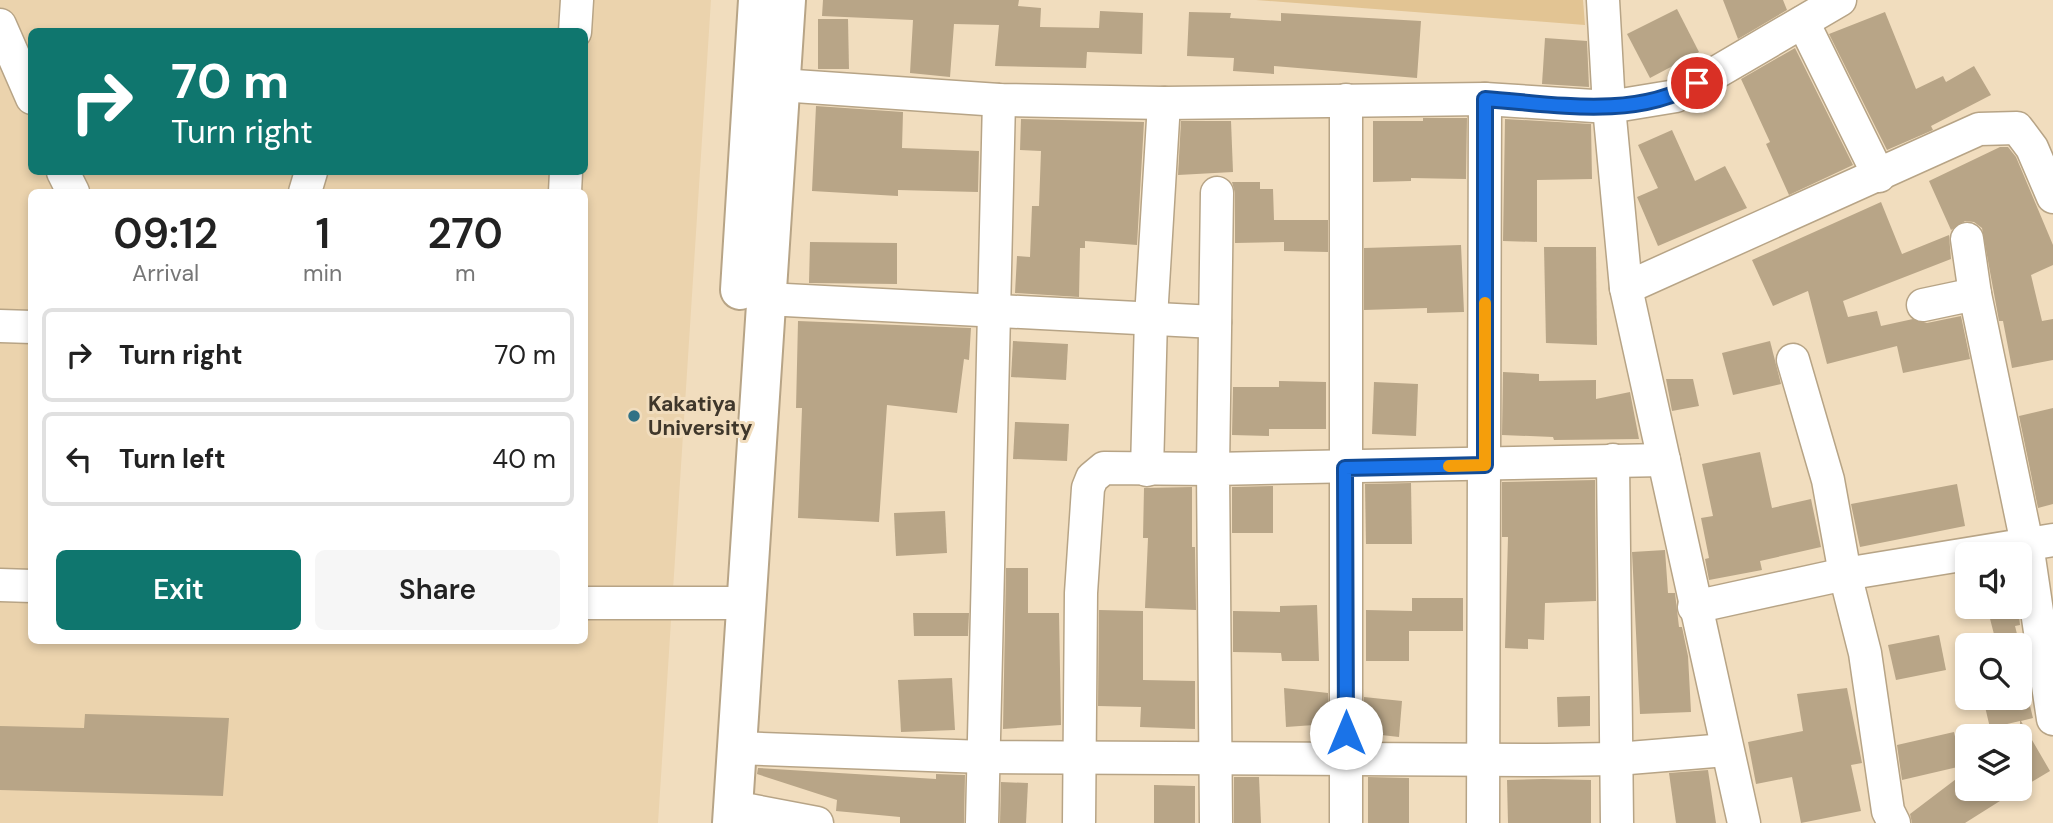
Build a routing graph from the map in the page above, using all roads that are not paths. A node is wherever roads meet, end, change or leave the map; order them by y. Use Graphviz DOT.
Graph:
graph roads {
  1 [pos="577,0"];
  2 [pos="758,0"];
  3 [pos="786,0"];
  4 [pos="1603,0"];
  5 [pos="1840,0"];
  6 [pos="1803,22"];
  7 [pos="0,25"];
  8 [pos="575,28"];
  9 [pos="780,85"];
  10 [pos="28,89"];
  11 [pos="1485,99"];
  12 [pos="999,100"];
  13 [pos="1346,100"];
  14 [pos="1164,103"];
  15 [pos="1609,107"];
  16 [pos="2042,140"];
  17 [pos="1880,176"];
  18 [pos="1217,193"];
  19 [pos="2053,197"];
  20 [pos="1967,240"];
  21 [pos="1626,288"];
  22 [pos="1975,294"];
  23 [pos="766,299"];
  24 [pos="1923,305"];
  25 [pos="994,309"];
  26 [pos="1151,318"];
  27 [pos="1215,322"];
  28 [pos="0,326"];
  29 [pos="28,327"];
  30 [pos="1793,360"];
  31 [pos="1613,460"];
  32 [pos="1664,460"];
  33 [pos="1485,465"];
  34 [pos="1345,468"];
  35 [pos="1213,469"];
  36 [pos="1147,470"];
  37 [pos="2040,542"];
  38 [pos="1845,574"];
  39 [pos="0,584"];
  40 [pos="28,586"];
  41 [pos="588,603"];
  42 [pos="733,603"];
  43 [pos="1694,607"];
  44 [pos="2053,719"];
  45 [pos="737,748"];
  46 [pos="1726,750"];
  47 [pos="1082,756"];
  48 [pos="984,757"];
  49 [pos="1216,758"];
  50 [pos="1482,758"];
  51 [pos="1346,759"];
  52 [pos="1618,760"];
  53 [pos="725,818"];
  54 [pos="1883,819"];
  55 [pos="817,823"];
  56 [pos="982,823"];
  57 [pos="1079,823"];
  58 [pos="1216,823"];
  59 [pos="1346,823"];
  60 [pos="1483,823"];
  61 [pos="1617,823"];
  62 [pos="1744,823"];
  1 -- 8 [label="street"];
  2 -- 42 [label="highway"];
  3 -- 9 [label="highway"];
  4 -- 15 [label="street"];
  5 -- 6 [label="street"];
  6 -- 15 [label="street"];
  6 -- 17 [label="street"];
  7 -- 10 [label="street"];
  9 -- 12 [label="street"];
  9 -- 23 [label="highway"];
  11 -- 13 [label="street"];
  11 -- 15 [label="street"];
  11 -- 33 [label="street"];
  12 -- 14 [label="street"];
  12 -- 25 [label="street"];
  13 -- 14 [label="street"];
  13 -- 34 [label="street"];
  14 -- 26 [label="street"];
  15 -- 21 [label="street"];
  16 -- 17 [label="street"];
  16 -- 19 [label="street"];
  17 -- 21 [label="street"];
  18 -- 27 [label="street"];
  20 -- 22 [label="street"];
  21 -- 32 [label="street"];
  22 -- 24 [label="street"];
  22 -- 37 [label="street"];
  23 -- 25 [label="street"];
  23 -- 42 [label="highway"];
  25 -- 26 [label="street"];
  25 -- 48 [label="street"];
  26 -- 27 [label="street"];
  26 -- 36 [label="street"];
  27 -- 35 [label="street"];
  28 -- 29 [label="street"];
  30 -- 38 [label="street"];
  31 -- 32 [label="street"];
  31 -- 33 [label="street"];
  31 -- 52 [label="street"];
  32 -- 43 [label="street"];
  33 -- 34 [label="street"];
  33 -- 50 [label="street"];
  34 -- 35 [label="street"];
  34 -- 51 [label="street"];
  35 -- 36 [label="street"];
  35 -- 49 [label="street"];
  36 -- 47 [label="street"];
  37 -- 38 [label="street"];
  37 -- 44 [label="street"];
  38 -- 43 [label="street"];
  38 -- 54 [label="street"];
  39 -- 40 [label="street"];
  41 -- 42 [label="street"];
  42 -- 45 [label="highway"];
  42 -- 53 [label="highway"];
  43 -- 46 [label="street"];
  45 -- 48 [label="street"];
  45 -- 53 [label="highway"];
  46 -- 52 [label="street"];
  46 -- 62 [label="street"];
  47 -- 48 [label="street"];
  47 -- 49 [label="street"];
  47 -- 57 [label="street"];
  48 -- 56 [label="street"];
  49 -- 51 [label="street"];
  49 -- 58 [label="street"];
  50 -- 51 [label="street"];
  50 -- 52 [label="street"];
  50 -- 60 [label="street"];
  51 -- 59 [label="street"];
  52 -- 61 [label="street"];
  53 -- 55 [label="street"];
}
